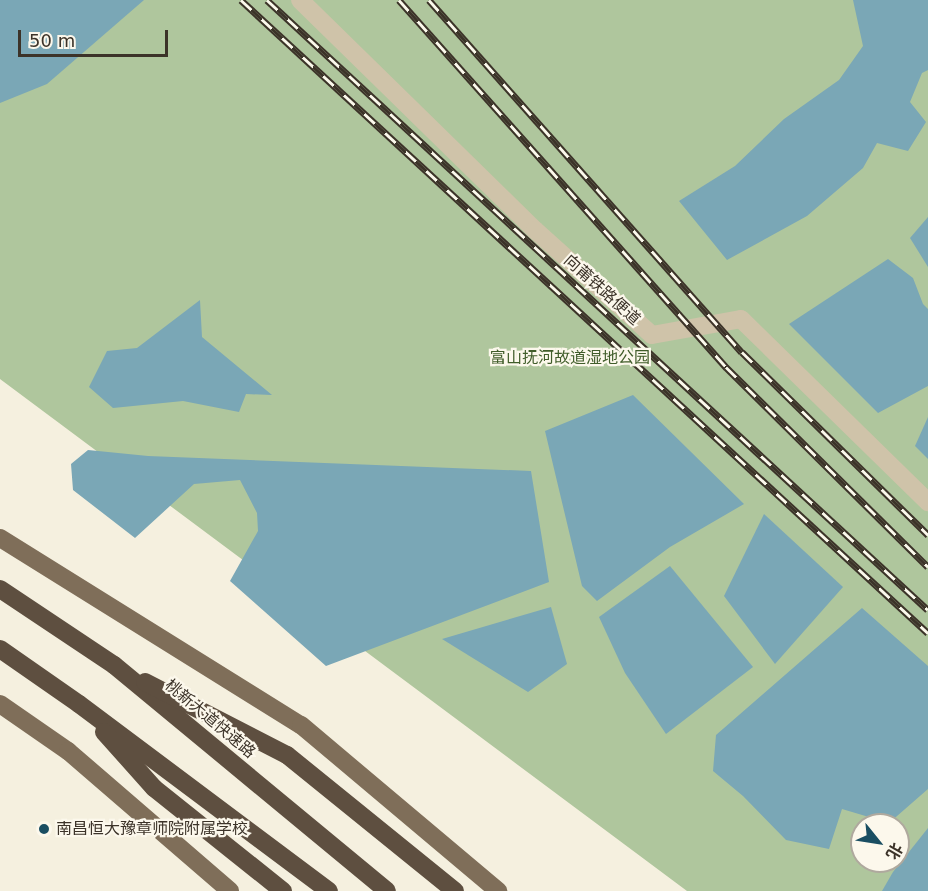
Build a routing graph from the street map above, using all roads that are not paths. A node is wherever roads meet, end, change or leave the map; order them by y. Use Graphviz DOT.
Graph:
graph roads {
  1 [pos="300,0"];
  2 [pos="928,502"];
  3 [pos="0,538"];
  4 [pos="0,589"];
  5 [pos="0,649"];
  6 [pos="114,665"];
  7 [pos="0,704"];
  8 [pos="79,704"];
  9 [pos="230,891"];
  10 [pos="283,891"];
  11 [pos="329,891"];
  12 [pos="387,891"];
  13 [pos="455,891"];
  14 [pos="498,891"];
  1 -- 2 [label="lane, 向莆铁路便道"];
  3 -- 14 [label="main road"];
  4 -- 6 [label="highway, 桃新大道快速路"];
  5 -- 8 [label="highway"];
  6 -- 12 [label="highway, 桃新大道快速路"];
  6 -- 13 [label="highway"];
  7 -- 9 [label="main road"];
  8 -- 10 [label="highway"];
  8 -- 11 [label="highway"];
}
